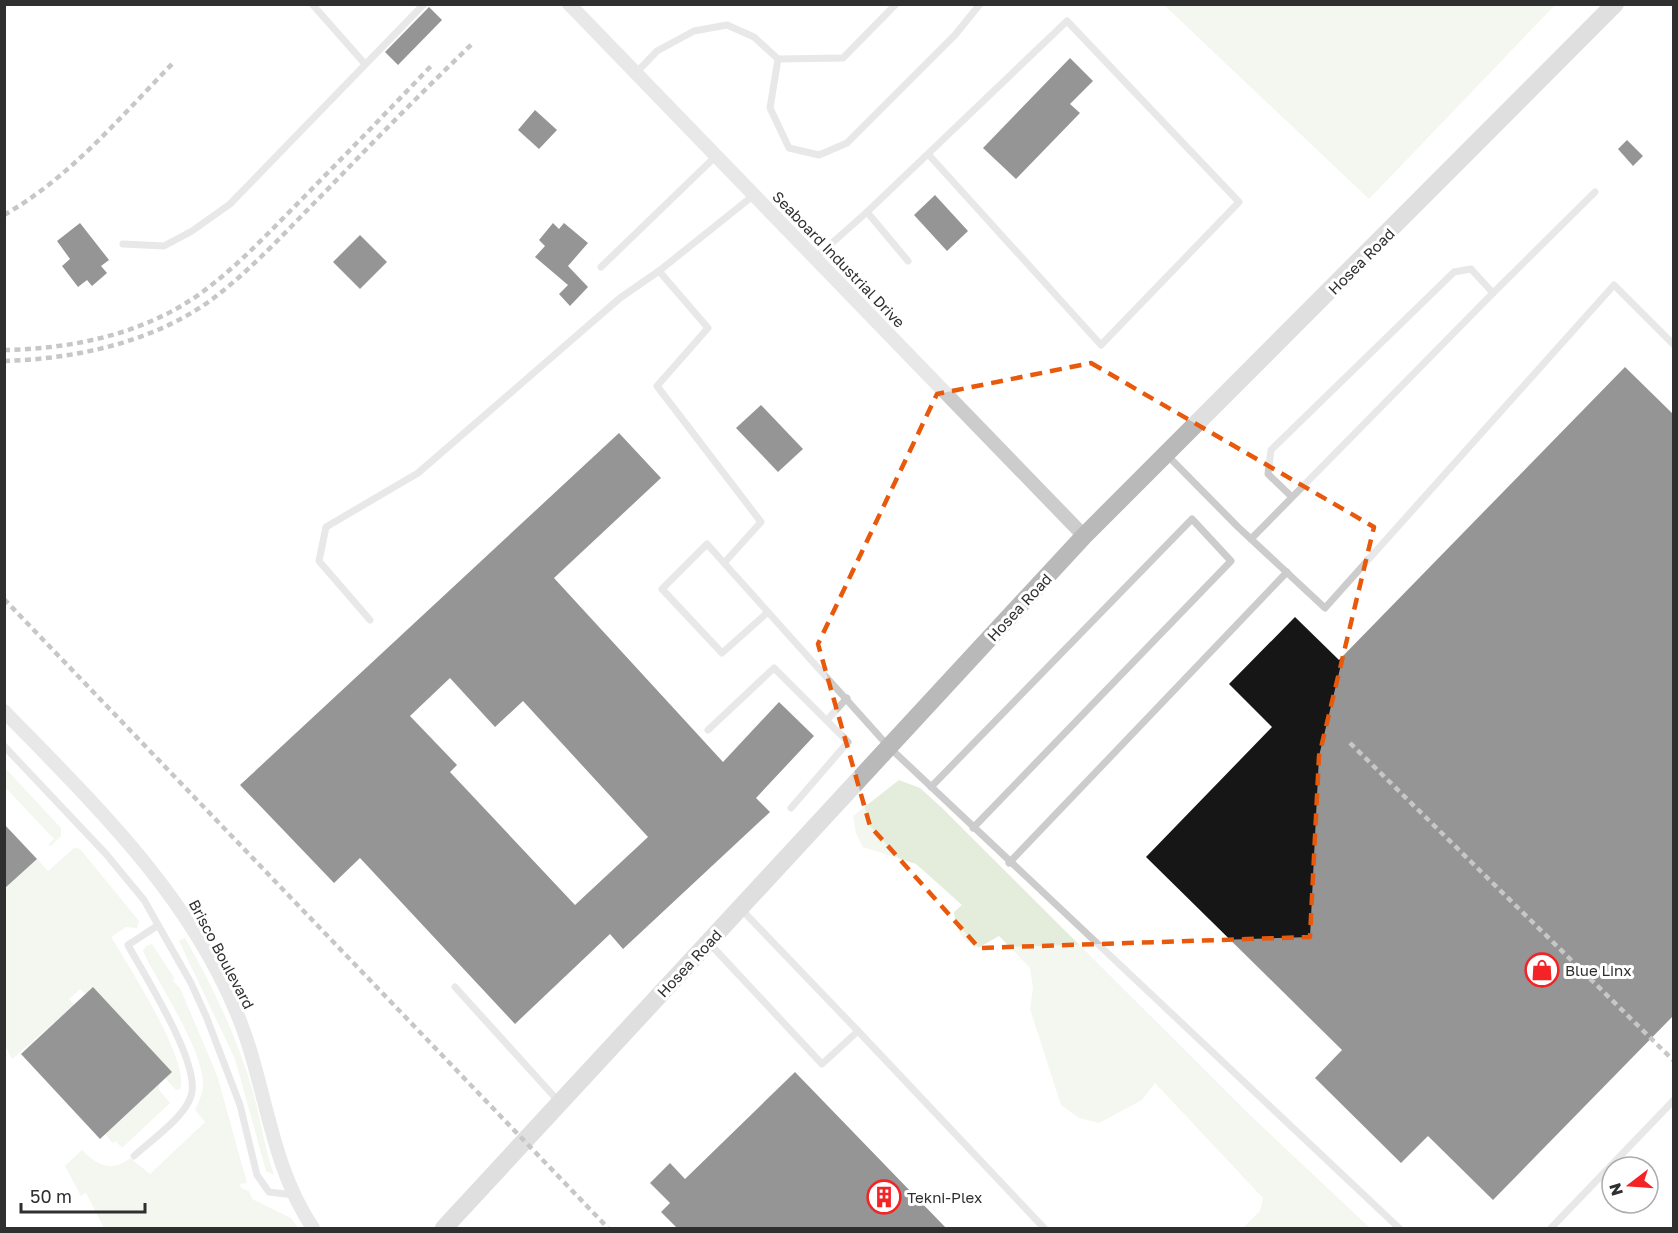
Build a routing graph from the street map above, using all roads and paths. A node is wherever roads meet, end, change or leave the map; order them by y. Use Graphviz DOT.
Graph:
graph roads {
  1 [pos="312,4"];
  2 [pos="424,4"];
  3 [pos="569,4"];
  4 [pos="896,4"];
  5 [pos="980,4"];
  6 [pos="1615,4"];
  7 [pos="778,60"];
  8 [pos="365,64"];
  9 [pos="636,74"];
  10 [pos="928,154"];
  11 [pos="716,156"];
  12 [pos="1595,192"];
  13 [pos="754,195"];
  14 [pos="867,212"];
  15 [pos="123,244"];
  16 [pos="815,258"];
  17 [pos="908,261"];
  18 [pos="601,267"];
  19 [pos="659,271"];
  20 [pos="1493,293"];
  21 [pos="1674,345"];
  22 [pos="1166,454"];
  23 [pos="1292,497"];
  24 [pos="1084,537"];
  25 [pos="1251,539"];
  26 [pos="724,563"];
  27 [pos="1287,572"];
  28 [pos="768,612"];
  29 [pos="370,620"];
  30 [pos="847,698"];
  31 [pos="4,711"];
  32 [pos="827,720"];
  33 [pos="708,730"];
  34 [pos="4,746"];
  35 [pos="889,747"];
  36 [pos="931,787"];
  37 [pos="791,807"];
  38 [pos="974,828"];
  39 [pos="1009,863"];
  40 [pos="740,908"];
  41 [pos="157,926"];
  42 [pos="708,942"];
  43 [pos="455,987"];
  44 [pos="858,1030"];
  45 [pos="1674,1100"];
  46 [pos="560,1103"];
  47 [pos="134,1156"];
  48 [pos="294,1195"];
  49 [pos="313,1228"];
  50 [pos="444,1228"];
  51 [pos="1044,1228"];
  52 [pos="1399,1228"];
  53 [pos="1551,1228"];
  1 -- 8 [label="lane"];
  2 -- 8 [label="lane"];
  3 -- 9 [label="street, Seaboard Industrial Drive"];
  4 -- 7 [label="lane"];
  5 -- 7 [label="lane"];
  6 -- 22 [label="street, Hosea Road"];
  7 -- 9 [label="lane"];
  8 -- 15 [label="lane"];
  9 -- 11 [label="street, Seaboard Industrial Drive"];
  10 -- 10 [label="lane"];
  10 -- 14 [label="lane"];
  11 -- 13 [label="street, Seaboard Industrial Drive"];
  11 -- 18 [label="lane"];
  12 -- 20 [label="lane"];
  13 -- 16 [label="street, Seaboard Industrial Drive"];
  13 -- 19 [label="lane"];
  14 -- 16 [label="lane"];
  14 -- 17 [label="lane"];
  16 -- 24 [label="street, Seaboard Industrial Drive"];
  19 -- 26 [label="lane"];
  19 -- 29 [label="lane"];
  20 -- 23 [label="lane"];
  20 -- 23 [label="lane"];
  21 -- 27 [label="lane"];
  22 -- 24 [label="street, Hosea Road"];
  22 -- 25 [label="lane"];
  23 -- 25 [label="lane"];
  24 -- 35 [label="street, Hosea Road"];
  25 -- 27 [label="lane"];
  26 -- 28 [label="lane"];
  26 -- 28 [label="lane"];
  27 -- 39 [label="lane"];
  28 -- 30 [label="lane"];
  30 -- 32 [label="lane"];
  30 -- 35 [label="lane"];
  31 -- 48 [label="street, Brisco Boulevard"];
  32 -- 33 [label="lane"];
  32 -- 37 [label="lane"];
  34 -- 41 [label="lane"];
  35 -- 36 [label="lane"];
  35 -- 40 [label="street, Hosea Road"];
  36 -- 38 [label="lane"];
  36 -- 38 [label="lane"];
  38 -- 39 [label="lane"];
  39 -- 52 [label="lane"];
  40 -- 42 [label="street, Hosea Road"];
  40 -- 44 [label="lane"];
  41 -- 47 [label="lane"];
  41 -- 48 [label="lane"];
  42 -- 44 [label="lane"];
  42 -- 46 [label="street, Hosea Road"];
  43 -- 46 [label="lane"];
  44 -- 51 [label="lane"];
  45 -- 53 [label="lane"];
  46 -- 50 [label="street, Hosea Road"];
  48 -- 49 [label="street, Brisco Boulevard"];
}
